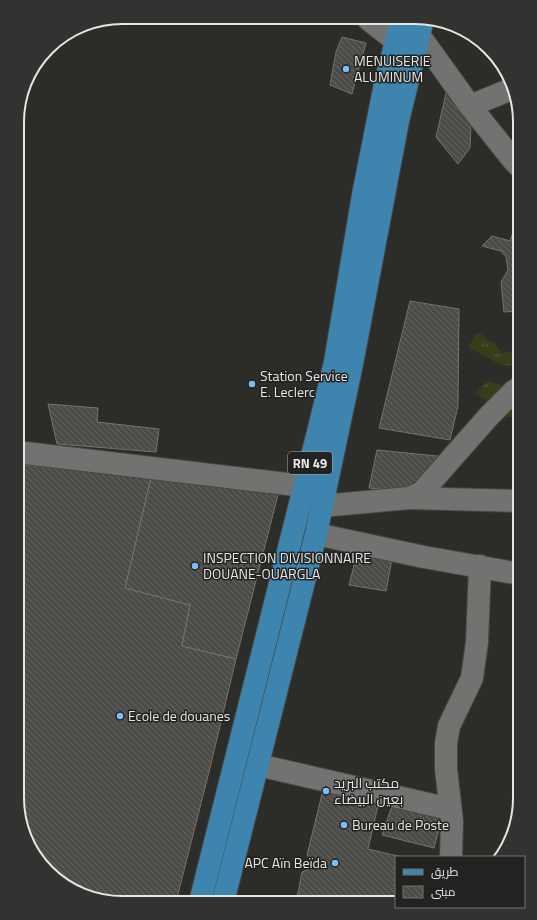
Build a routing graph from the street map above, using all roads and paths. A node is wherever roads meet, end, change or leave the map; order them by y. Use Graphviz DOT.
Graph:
graph roads {
  1 [pos="375,24"];
  2 [pos="401,24"];
  3 [pos="421,27"];
  4 [pos="396,41"];
  5 [pos="508,90"];
  6 [pos="470,106"];
  7 [pos="513,158"];
  8 [pos="343,363"];
  9 [pos="513,392"];
  10 [pos="24,453"];
  11 [pos="304,486"];
  12 [pos="409,498"];
  13 [pos="513,501"];
  14 [pos="322,506"];
  15 [pos="316,534"];
  16 [pos="480,566"];
  17 [pos="513,573"];
  18 [pos="258,765"];
  19 [pos="450,809"];
  20 [pos="451,856"];
  21 [pos="202,896"];
  22 [pos="225,896"];
  1 -- 4 [label="street"];
  2 -- 4 [label="main road, RN 49"];
  3 -- 6 [label="street"];
  3 -- 8 [label="main road, RN 49"];
  4 -- 8 [label="main road, RN 49"];
  5 -- 6 [label="street"];
  6 -- 7 [label="street"];
  8 -- 11 [label="main road, RN 49"];
  8 -- 14 [label="main road, RN 49"];
  9 -- 12 [label="street"];
  10 -- 11 [label="street"];
  11 -- 21 [label="main road, RN 49"];
  12 -- 13 [label="street"];
  12 -- 14 [label="street"];
  14 -- 15 [label="main road, RN 49"];
  15 -- 16 [label="street"];
  15 -- 18 [label="main road, RN 49"];
  16 -- 17 [label="street"];
  16 -- 19 [label="street"];
  18 -- 19 [label="street"];
  18 -- 22 [label="main road, RN 49"];
  19 -- 20 [label="street"];
}
